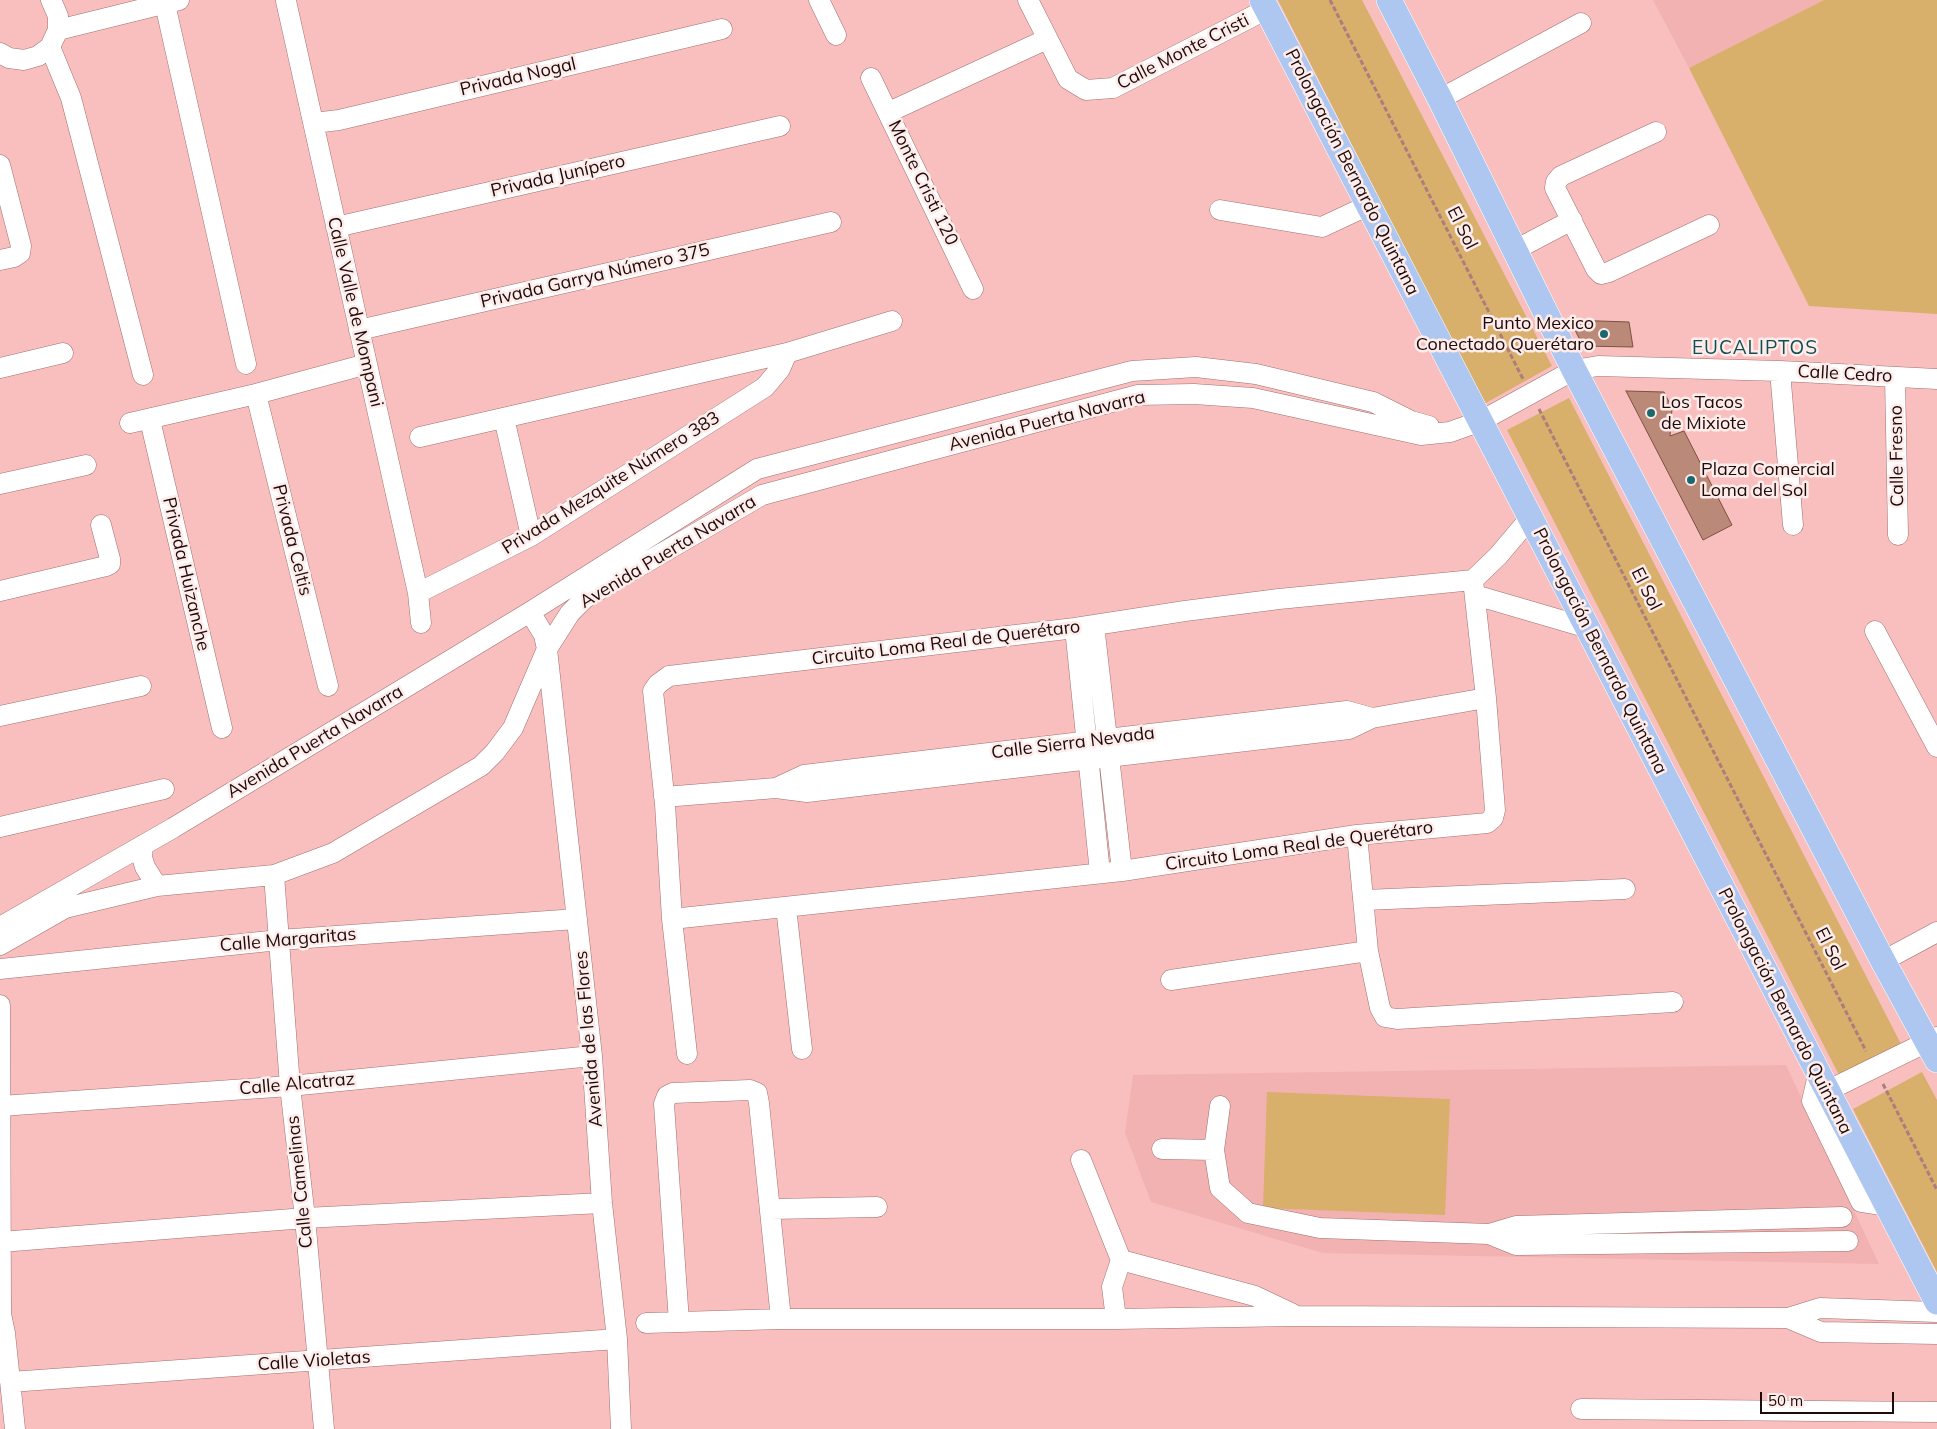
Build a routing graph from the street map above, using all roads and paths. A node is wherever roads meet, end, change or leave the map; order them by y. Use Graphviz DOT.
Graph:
graph roads {
  1 [pos="285,0"];
  2 [pos="819,0"];
  3 [pos="1028,0"];
  4 [pos="1330,0"];
  5 [pos="1389,0"];
  6 [pos="55,1"];
  7 [pos="172,2"];
  8 [pos="1265,5"];
  9 [pos="1581,23"];
  10 [pos="722,29"];
  11 [pos="836,35"];
  12 [pos="54,38"];
  13 [pos="1047,39"];
  14 [pos="0,53"];
  15 [pos="870,78"];
  16 [pos="1440,98"];
  17 [pos="889,112"];
  18 [pos="314,123"];
  19 [pos="780,126"];
  20 [pos="1656,132"];
  21 [pos="0,165"];
  22 [pos="1369,205"];
  23 [pos="1220,210"];
  24 [pos="1572,220"];
  25 [pos="831,222"];
  26 [pos="1709,225"];
  27 [pos="336,227"];
  28 [pos="1515,250"];
  29 [pos="0,260"];
  30 [pos="973,289"];
  31 [pos="892,321"];
  32 [pos="359,330"];
  33 [pos="63,353"];
  34 [pos="787,353"];
  35 [pos="246,364"];
  36 [pos="367,364"];
  37 [pos="0,368"];
  38 [pos="1574,370"];
  39 [pos="1780,371"];
  40 [pos="143,375"];
  41 [pos="1895,376"];
  42 [pos="1937,379"];
  43 [pos="256,394"];
  44 [pos="1531,394"];
  45 [pos="982,410"];
  46 [pos="504,418"];
  47 [pos="150,420"];
  48 [pos="1480,421"];
  49 [pos="130,423"];
  50 [pos="1450,432"];
  51 [pos="988,434"];
  52 [pos="420,437"];
  53 [pos="86,464"];
  54 [pos="0,484"];
  55 [pos="1531,517"];
  56 [pos="101,525"];
  57 [pos="1793,525"];
  58 [pos="1898,535"];
  59 [pos="531,536"];
  60 [pos="1474,587"];
  61 [pos="0,591"];
  62 [pos="418,593"];
  63 [pos="530,612"];
  64 [pos="421,623"];
  65 [pos="1085,626"];
  66 [pos="1588,628"];
  67 [pos="1875,630"];
  68 [pos="547,649"];
  69 [pos="141,686"];
  70 [pos="328,686"];
  71 [pos="1486,698"];
  72 [pos="0,716"];
  73 [pos="222,728"];
  74 [pos="1937,747"];
  75 [pos="1108,748"];
  76 [pos="1087,751"];
  77 [pos="164,788"];
  78 [pos="664,797"];
  79 [pos="0,827"];
  80 [pos="1357,835"];
  81 [pos="143,845"];
  82 [pos="1122,871"];
  83 [pos="1100,873"];
  84 [pos="274,874"];
  85 [pos="158,886"];
  86 [pos="1625,889"];
  87 [pos="1365,900"];
  88 [pos="786,908"];
  89 [pos="577,919"];
  90 [pos="672,919"];
  91 [pos="0,927"];
  92 [pos="1937,932"];
  93 [pos="279,940"];
  94 [pos="0,945"];
  95 [pos="1368,951"];
  96 [pos="1883,961"];
  97 [pos="0,969"];
  98 [pos="1171,980"];
  99 [pos="1672,1002"];
  100 [pos="0,1005"];
  101 [pos="1934,1046"];
  102 [pos="802,1049"];
  103 [pos="687,1054"];
  104 [pos="592,1056"];
  105 [pos="1874,1067"];
  106 [pos="1822,1083"];
  107 [pos="290,1086"];
  108 [pos="1,1106"];
  109 [pos="1220,1106"];
  110 [pos="1162,1149"];
  111 [pos="1214,1150"];
  112 [pos="1081,1160"];
  113 [pos="1937,1190"];
  114 [pos="602,1203"];
  115 [pos="877,1207"];
  116 [pos="771,1209"];
  117 [pos="1842,1217"];
  118 [pos="305,1218"];
  119 [pos="1516,1226"];
  120 [pos="1490,1234"];
  121 [pos="1848,1241"];
  122 [pos="1,1242"];
  123 [pos="1516,1245"];
  124 [pos="1121,1260"];
  125 [pos="1937,1302"];
  126 [pos="1937,1312"];
  127 [pos="1296,1316"];
  128 [pos="1788,1318"];
  129 [pos="781,1319"];
  130 [pos="1116,1319"];
  131 [pos="679,1322"];
  132 [pos="646,1323"];
  133 [pos="1,1324"];
  134 [pos="1937,1334"];
  135 [pos="618,1339"];
  136 [pos="318,1361"];
  137 [pos="10,1382"];
  138 [pos="1581,1409"];
  139 [pos="1937,1412"];
  140 [pos="15,1429"];
  141 [pos="324,1429"];
  142 [pos="621,1429"];
  1 -- 18 [label="street, Calle Valle de Mompani"];
  2 -- 11 [label="street"];
  3 -- 13 [label="street, Calle Monte Cristi"];
  4 -- 44 [label="path, El Sol"];
  5 -- 16 [label="main road"];
  6 -- 12 [label="street"];
  7 -- 12 [label="street"];
  7 -- 35 [label="street"];
  8 -- 13 [label="street, Calle Monte Cristi"];
  8 -- 22 [label="main road, Prolongación Bernardo Quintana"];
  9 -- 16 [label="street"];
  10 -- 18 [label="street, Privada Nogal"];
  12 -- 14 [label="street"];
  12 -- 40 [label="street"];
  13 -- 17 [label="street"];
  15 -- 17 [label="street, Monte Cristi 120"];
  16 -- 28 [label="main road"];
  17 -- 30 [label="street, Monte Cristi 120"];
  18 -- 27 [label="street, Calle Valle de Mompani"];
  19 -- 27 [label="street, Privada Junípero"];
  20 -- 24 [label="street"];
  21 -- 29 [label="street"];
  22 -- 23 [label="street"];
  22 -- 48 [label="main road, Prolongación Bernardo Quintana"];
  24 -- 26 [label="street"];
  24 -- 28 [label="street"];
  25 -- 32 [label="street, Privada Garrya Número 375"];
  27 -- 32 [label="street, Calle Valle de Mompani"];
  28 -- 38 [label="main road"];
  31 -- 34 [label="street"];
  32 -- 36 [label="street, Calle Valle de Mompani"];
  33 -- 37 [label="street"];
  34 -- 46 [label="street"];
  34 -- 59 [label="street, Privada Mezquite Número 383"];
  36 -- 43 [label="street"];
  36 -- 62 [label="street, Calle Valle de Mompani"];
  38 -- 39 [label="street, Calle Cedro"];
  38 -- 44 [label="street, Avenida Puerta Navarra"];
  38 -- 96 [label="main road"];
  39 -- 41 [label="street, Calle Cedro"];
  39 -- 57 [label="street"];
  41 -- 42 [label="street, Calle Cedro"];
  41 -- 58 [label="street, Calle Fresno"];
  43 -- 47 [label="street"];
  43 -- 70 [label="street, Privada Celtis"];
  44 -- 48 [label="street, Avenida Puerta Navarra"];
  44 -- 105 [label="path, El Sol"];
  45 -- 50 [label="street, Avenida Puerta Navarra"];
  45 -- 51 [label="street"];
  45 -- 63 [label="street, Avenida Puerta Navarra"];
  46 -- 52 [label="street"];
  46 -- 59 [label="street"];
  47 -- 49 [label="street"];
  47 -- 73 [label="street, Privada Huizanche"];
  48 -- 50 [label="street, Avenida Puerta Navarra"];
  48 -- 55 [label="main road, Prolongación Bernardo Quintana"];
  50 -- 51 [label="street, Avenida Puerta Navarra"];
  51 -- 68 [label="street, Avenida Puerta Navarra"];
  53 -- 54 [label="street"];
  55 -- 60 [label="street"];
  55 -- 66 [label="main road, Prolongación Bernardo Quintana"];
  56 -- 61 [label="street"];
  59 -- 62 [label="street, Privada Mezquite Número 383"];
  60 -- 65 [label="street, Circuito Loma Real de Querétaro"];
  60 -- 66 [label="street, Circuito Loma Real de Querétaro"];
  60 -- 71 [label="street, Circuito Loma Real de Querétaro"];
  62 -- 64 [label="street, Calle Valle de Mompani"];
  63 -- 68 [label="street, Avenida de las Flores"];
  63 -- 81 [label="street, Avenida Puerta Navarra"];
  65 -- 75 [label="street"];
  65 -- 76 [label="street"];
  65 -- 78 [label="street, Circuito Loma Real de Querétaro"];
  66 -- 106 [label="main road, Prolongación Bernardo Quintana"];
  67 -- 74 [label="street"];
  68 -- 84 [label="street, Avenida Puerta Navarra"];
  68 -- 89 [label="street, Avenida de las Flores"];
  69 -- 72 [label="street"];
  71 -- 75 [label="street, Calle Sierra Nevada"];
  71 -- 80 [label="street, Circuito Loma Real de Querétaro"];
  75 -- 76 [label="street, Calle Sierra Nevada"];
  75 -- 82 [label="street"];
  76 -- 78 [label="street, Calle Sierra Nevada"];
  76 -- 83 [label="street"];
  77 -- 79 [label="street"];
  78 -- 90 [label="street, Circuito Loma Real de Querétaro"];
  80 -- 82 [label="street, Circuito Loma Real de Querétaro"];
  80 -- 87 [label="street"];
  81 -- 85 [label="street"];
  81 -- 91 [label="street, Avenida Puerta Navarra"];
  82 -- 83 [label="street, Circuito Loma Real de Querétaro"];
  83 -- 88 [label="street, Circuito Loma Real de Querétaro"];
  84 -- 85 [label="street, Avenida Puerta Navarra"];
  84 -- 93 [label="street, Calle Camelinas"];
  85 -- 94 [label="street, Avenida Puerta Navarra"];
  86 -- 87 [label="street"];
  87 -- 95 [label="street"];
  88 -- 90 [label="street, Circuito Loma Real de Querétaro"];
  88 -- 102 [label="street"];
  89 -- 93 [label="street, Calle Margaritas"];
  89 -- 104 [label="street, Avenida de las Flores"];
  90 -- 103 [label="street, Circuito Loma Real de Querétaro"];
  92 -- 96 [label="street"];
  93 -- 97 [label="street, Calle Margaritas"];
  93 -- 107 [label="street, Calle Camelinas"];
  95 -- 98 [label="street"];
  95 -- 99 [label="street"];
  96 -- 101 [label="main road"];
  100 -- 108 [label="street"];
  101 -- 105 [label="street"];
  104 -- 107 [label="street, Calle Alcatraz"];
  104 -- 114 [label="street, Avenida de las Flores"];
  105 -- 106 [label="street"];
  105 -- 113 [label="path, El Sol"];
  106 -- 125 [label="main road, Prolongación Bernardo Quintana"];
  107 -- 108 [label="street, Calle Alcatraz"];
  107 -- 118 [label="street, Calle Camelinas"];
  108 -- 122 [label="street"];
  109 -- 111 [label="street"];
  110 -- 111 [label="street"];
  111 -- 120 [label="street"];
  112 -- 124 [label="street"];
  114 -- 118 [label="street"];
  114 -- 135 [label="street, Avenida de las Flores"];
  115 -- 116 [label="street"];
  116 -- 129 [label="street"];
  116 -- 131 [label="street"];
  117 -- 119 [label="street"];
  118 -- 122 [label="street"];
  118 -- 136 [label="street, Calle Camelinas"];
  119 -- 120 [label="street"];
  119 -- 123 [label="street"];
  120 -- 123 [label="street"];
  121 -- 123 [label="street"];
  122 -- 133 [label="street"];
  124 -- 127 [label="street"];
  124 -- 130 [label="street"];
  126 -- 128 [label="street"];
  127 -- 128 [label="street"];
  127 -- 130 [label="street"];
  128 -- 134 [label="street"];
  129 -- 130 [label="street"];
  129 -- 131 [label="street"];
  131 -- 132 [label="street"];
  133 -- 137 [label="street"];
  135 -- 136 [label="street, Calle Violetas"];
  135 -- 142 [label="street, Avenida de las Flores"];
  136 -- 137 [label="street, Calle Violetas"];
  136 -- 141 [label="street, Calle Camelinas"];
  137 -- 140 [label="street"];
  138 -- 139 [label="street"];
}
